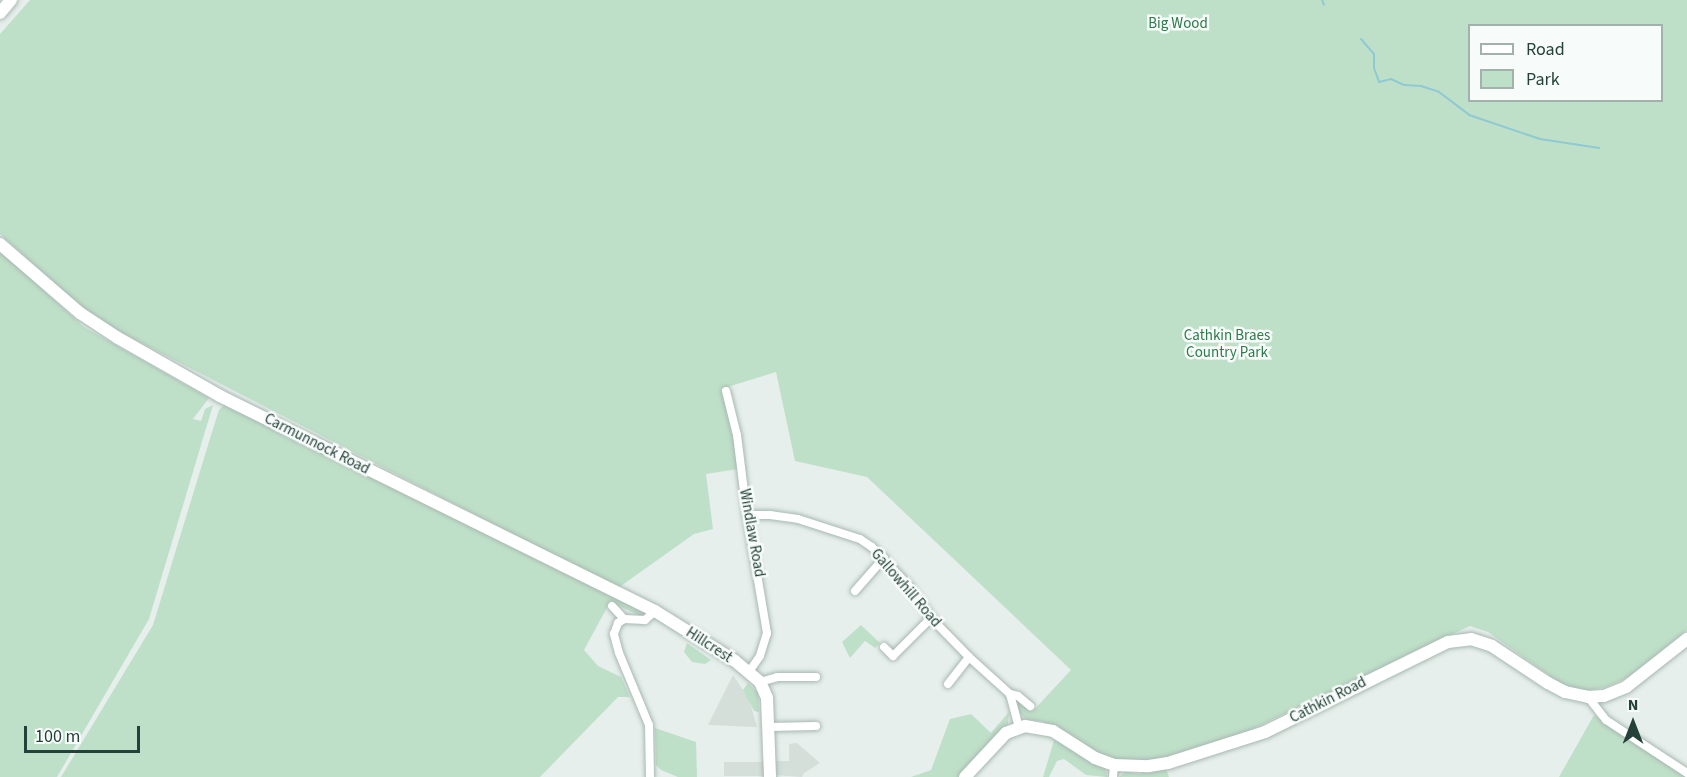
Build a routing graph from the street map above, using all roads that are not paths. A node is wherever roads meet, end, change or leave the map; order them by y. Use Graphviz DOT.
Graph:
graph roads {
  1 [pos="11,0"];
  2 [pos="0,13"];
  3 [pos="0,244"];
  4 [pos="726,391"];
  5 [pos="747,515"];
  6 [pos="885,558"];
  7 [pos="855,591"];
  8 [pos="612,606"];
  9 [pos="655,610"];
  10 [pos="931,618"];
  11 [pos="624,619"];
  12 [pos="1687,639"];
  13 [pos="884,647"];
  14 [pos="969,657"];
  15 [pos="750,672"];
  16 [pos="816,677"];
  17 [pos="760,682"];
  18 [pos="948,684"];
  19 [pos="1010,694"];
  20 [pos="1587,698"];
  21 [pos="1030,706"];
  22 [pos="816,726"];
  23 [pos="769,727"];
  24 [pos="1019,727"];
  25 [pos="1114,771"];
  26 [pos="1687,773"];
  27 [pos="650,777"];
  28 [pos="771,777"];
  29 [pos="964,777"];
  1 -- 2 [label="street"];
  3 -- 9 [label="street, Carmunnock Road"];
  4 -- 5 [label="street, Windlaw Road"];
  5 -- 6 [label="street, Gallowhill Road"];
  5 -- 15 [label="street, Windlaw Road"];
  6 -- 7 [label="street"];
  6 -- 10 [label="street, Gallowhill Road"];
  8 -- 11 [label="street"];
  9 -- 11 [label="street"];
  9 -- 15 [label="street, Hillcrest"];
  10 -- 13 [label="street"];
  10 -- 14 [label="street, Gallowhill Road"];
  11 -- 27 [label="street"];
  12 -- 20 [label="street"];
  14 -- 18 [label="street"];
  14 -- 19 [label="street, Gallowhill Road"];
  15 -- 17 [label="street, Hillcrest"];
  16 -- 17 [label="street"];
  17 -- 23 [label="street, Hillcrest"];
  19 -- 21 [label="street, Gallowhill Road"];
  19 -- 24 [label="street"];
  20 -- 25 [label="street, Cathkin Road"];
  20 -- 26 [label="street"];
  22 -- 23 [label="street"];
  23 -- 28 [label="street, Hillcrest"];
  24 -- 25 [label="street, Cathkin Road"];
  24 -- 29 [label="street"];
}
